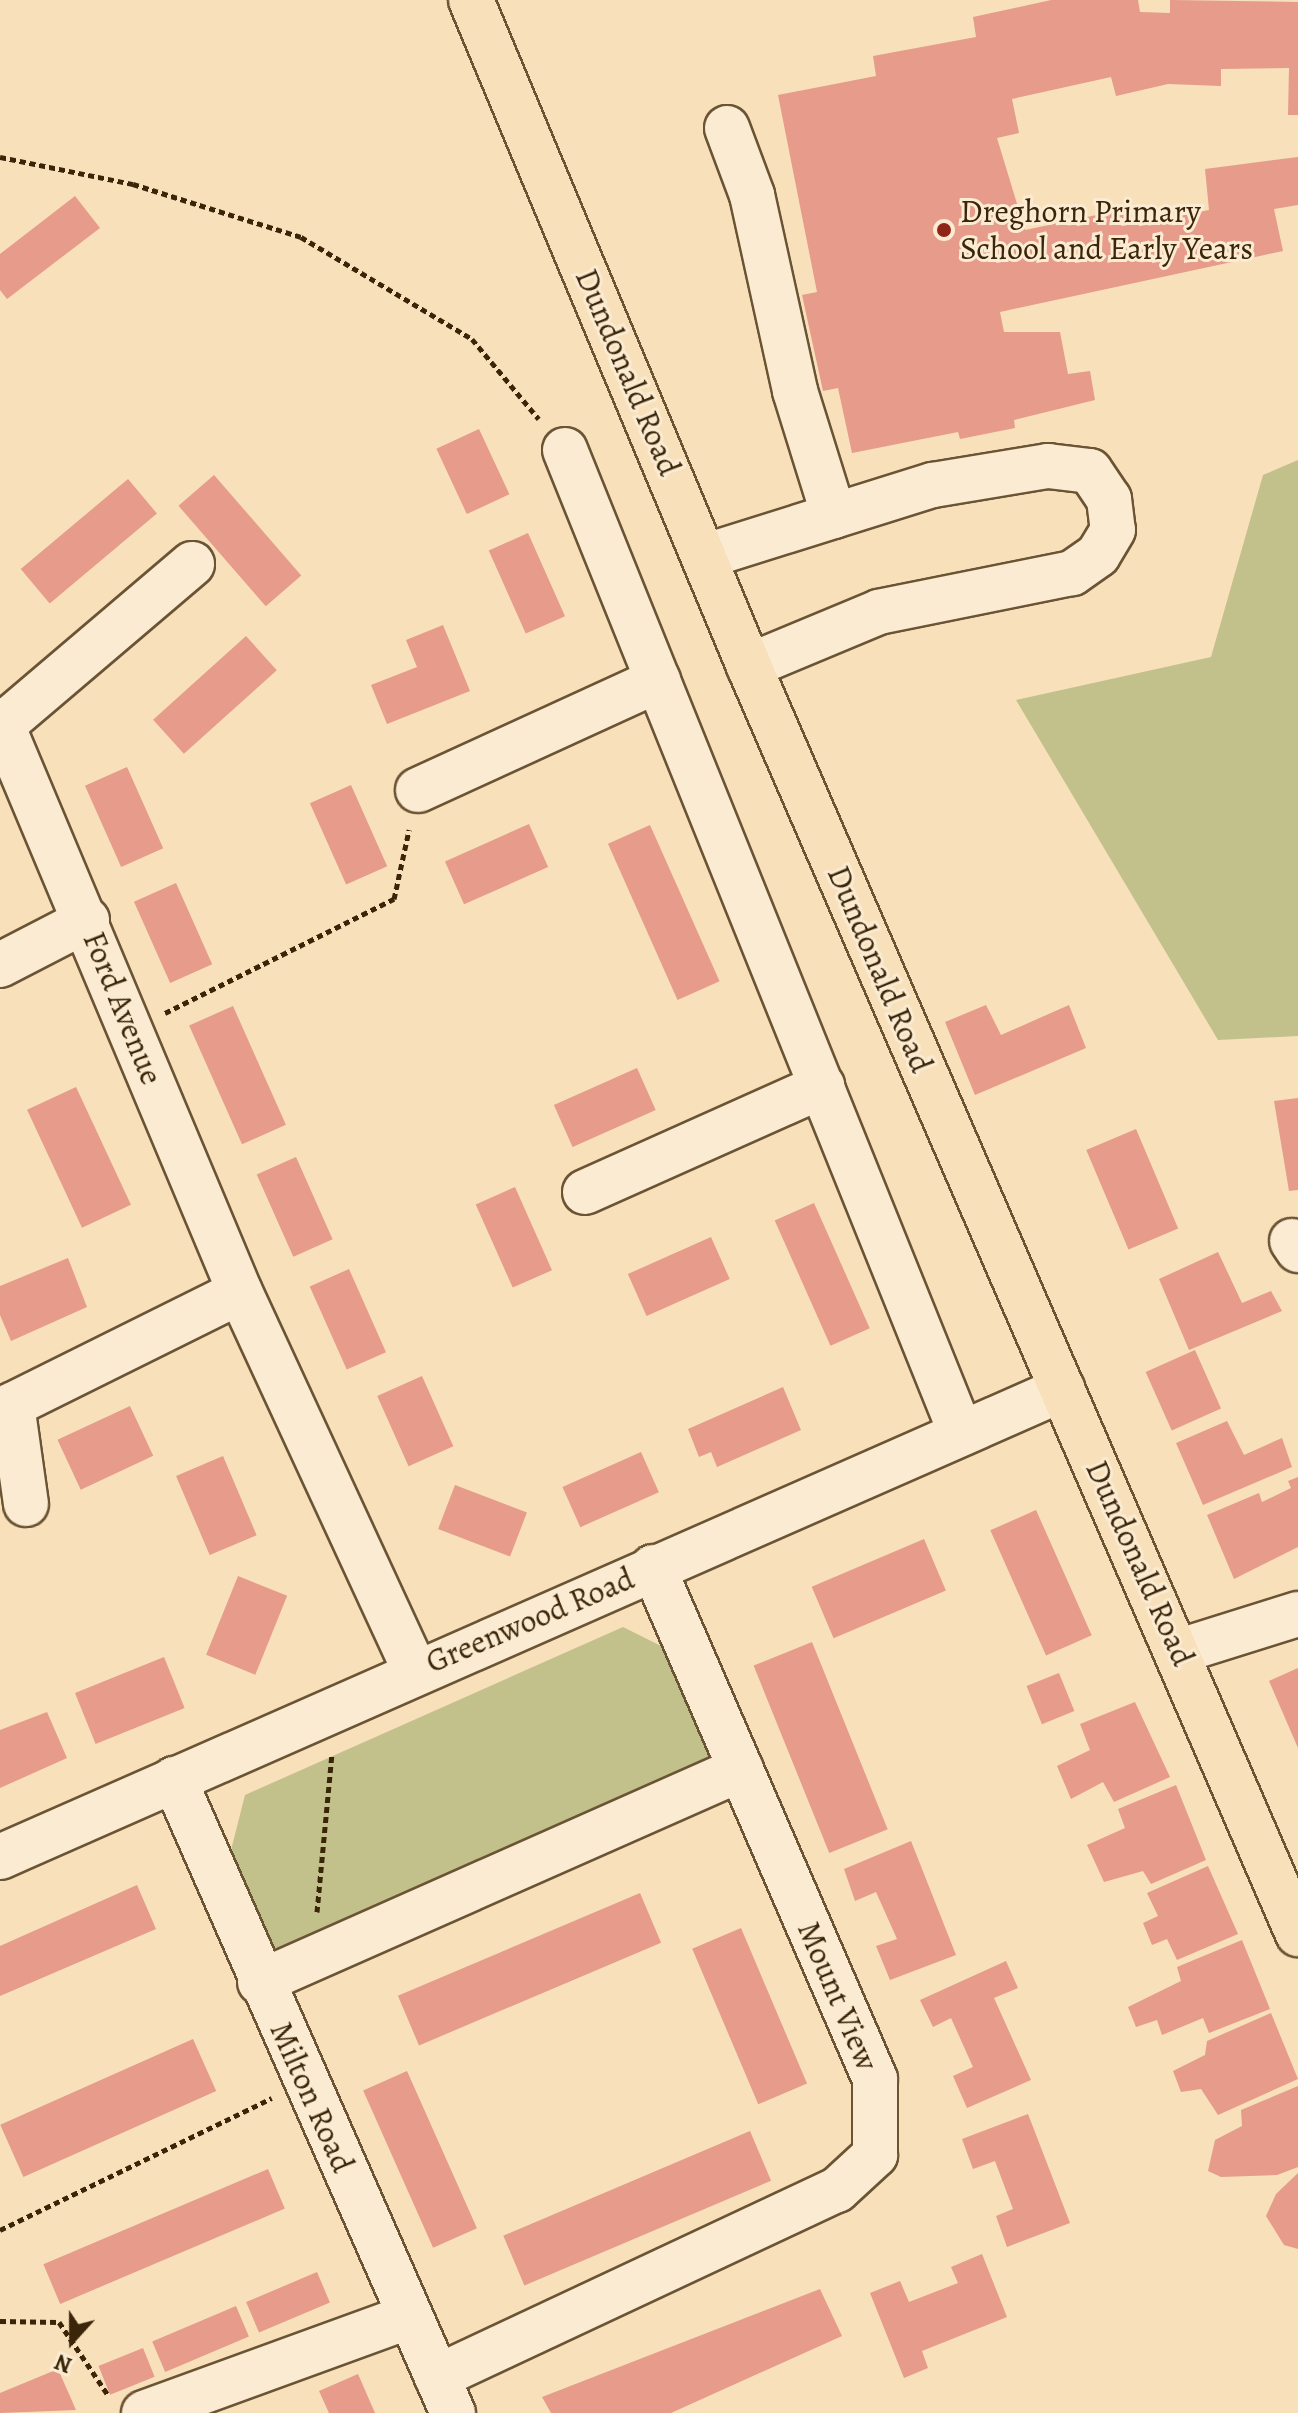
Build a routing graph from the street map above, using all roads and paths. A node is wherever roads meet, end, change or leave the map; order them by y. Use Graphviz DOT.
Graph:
graph roads {
  1 [pos="471,0"];
  2 [pos="727,128"];
  3 [pos="0,157"];
  4 [pos="565,450"];
  5 [pos="834,516"];
  6 [pos="706,556"];
  7 [pos="192,564"];
  8 [pos="749,666"];
  9 [pos="658,680"];
  10 [pos="2,722"];
  11 [pos="418,790"];
  12 [pos="87,920"];
  13 [pos="0,965"];
  14 [pos="132,1029"];
  15 [pos="822,1086"];
  16 [pos="585,1192"];
  17 [pos="240,1292"];
  18 [pos="1063,1389"];
  19 [pos="961,1433"];
  20 [pos="26,1504"];
  21 [pos="653,1567"];
  22 [pos="1298,1614"];
  23 [pos="1180,1651"];
  24 [pos="415,1670"];
  25 [pos="337,1705"];
  26 [pos="741,1769"];
  27 [pos="174,1779"];
  28 [pos="0,1857"];
  29 [pos="1298,1934"];
  30 [pos="313,1959"];
  31 [pos="260,1982"];
  32 [pos="305,2081"];
  33 [pos="0,2230"];
  34 [pos="410,2316"];
  35 [pos="0,2321"];
  36 [pos="445,2395"];
  37 [pos="128,2407"];
  1 -- 6 [label="main road, Dundonald Road"];
  2 -- 5 [label="street"];
  3 -- 4 [label="path"];
  4 -- 9 [label="street"];
  5 -- 6 [label="street"];
  5 -- 8 [label="street"];
  6 -- 8 [label="main road, Dundonald Road"];
  7 -- 10 [label="street, Ford Avenue"];
  8 -- 18 [label="main road, Dundonald Road"];
  9 -- 11 [label="street"];
  9 -- 15 [label="street"];
  10 -- 12 [label="street, Ford Avenue"];
  11 -- 14 [label="path"];
  12 -- 13 [label="street"];
  12 -- 14 [label="street, Ford Avenue"];
  14 -- 17 [label="street, Ford Avenue"];
  15 -- 16 [label="street"];
  15 -- 19 [label="street"];
  17 -- 20 [label="street"];
  17 -- 24 [label="street, Ford Avenue"];
  18 -- 19 [label="street, Greenwood Road"];
  18 -- 23 [label="main road, Dundonald Road"];
  19 -- 21 [label="street, Greenwood Road"];
  21 -- 24 [label="street, Greenwood Road"];
  21 -- 26 [label="street, Mount View"];
  22 -- 23 [label="street"];
  23 -- 29 [label="main road, Dundonald Road"];
  24 -- 25 [label="street, Greenwood Road"];
  25 -- 27 [label="street, Greenwood Road"];
  25 -- 30 [label="path"];
  26 -- 30 [label="street"];
  26 -- 36 [label="street, Mount View"];
  27 -- 28 [label="street, Greenwood Road"];
  27 -- 31 [label="street, Milton Road"];
  30 -- 31 [label="street"];
  31 -- 32 [label="street, Milton Road"];
  32 -- 33 [label="path"];
  32 -- 34 [label="street, Milton Road"];
  34 -- 36 [label="street, Milton Road"];
  34 -- 37 [label="street"];
  35 -- 37 [label="path"];
}
